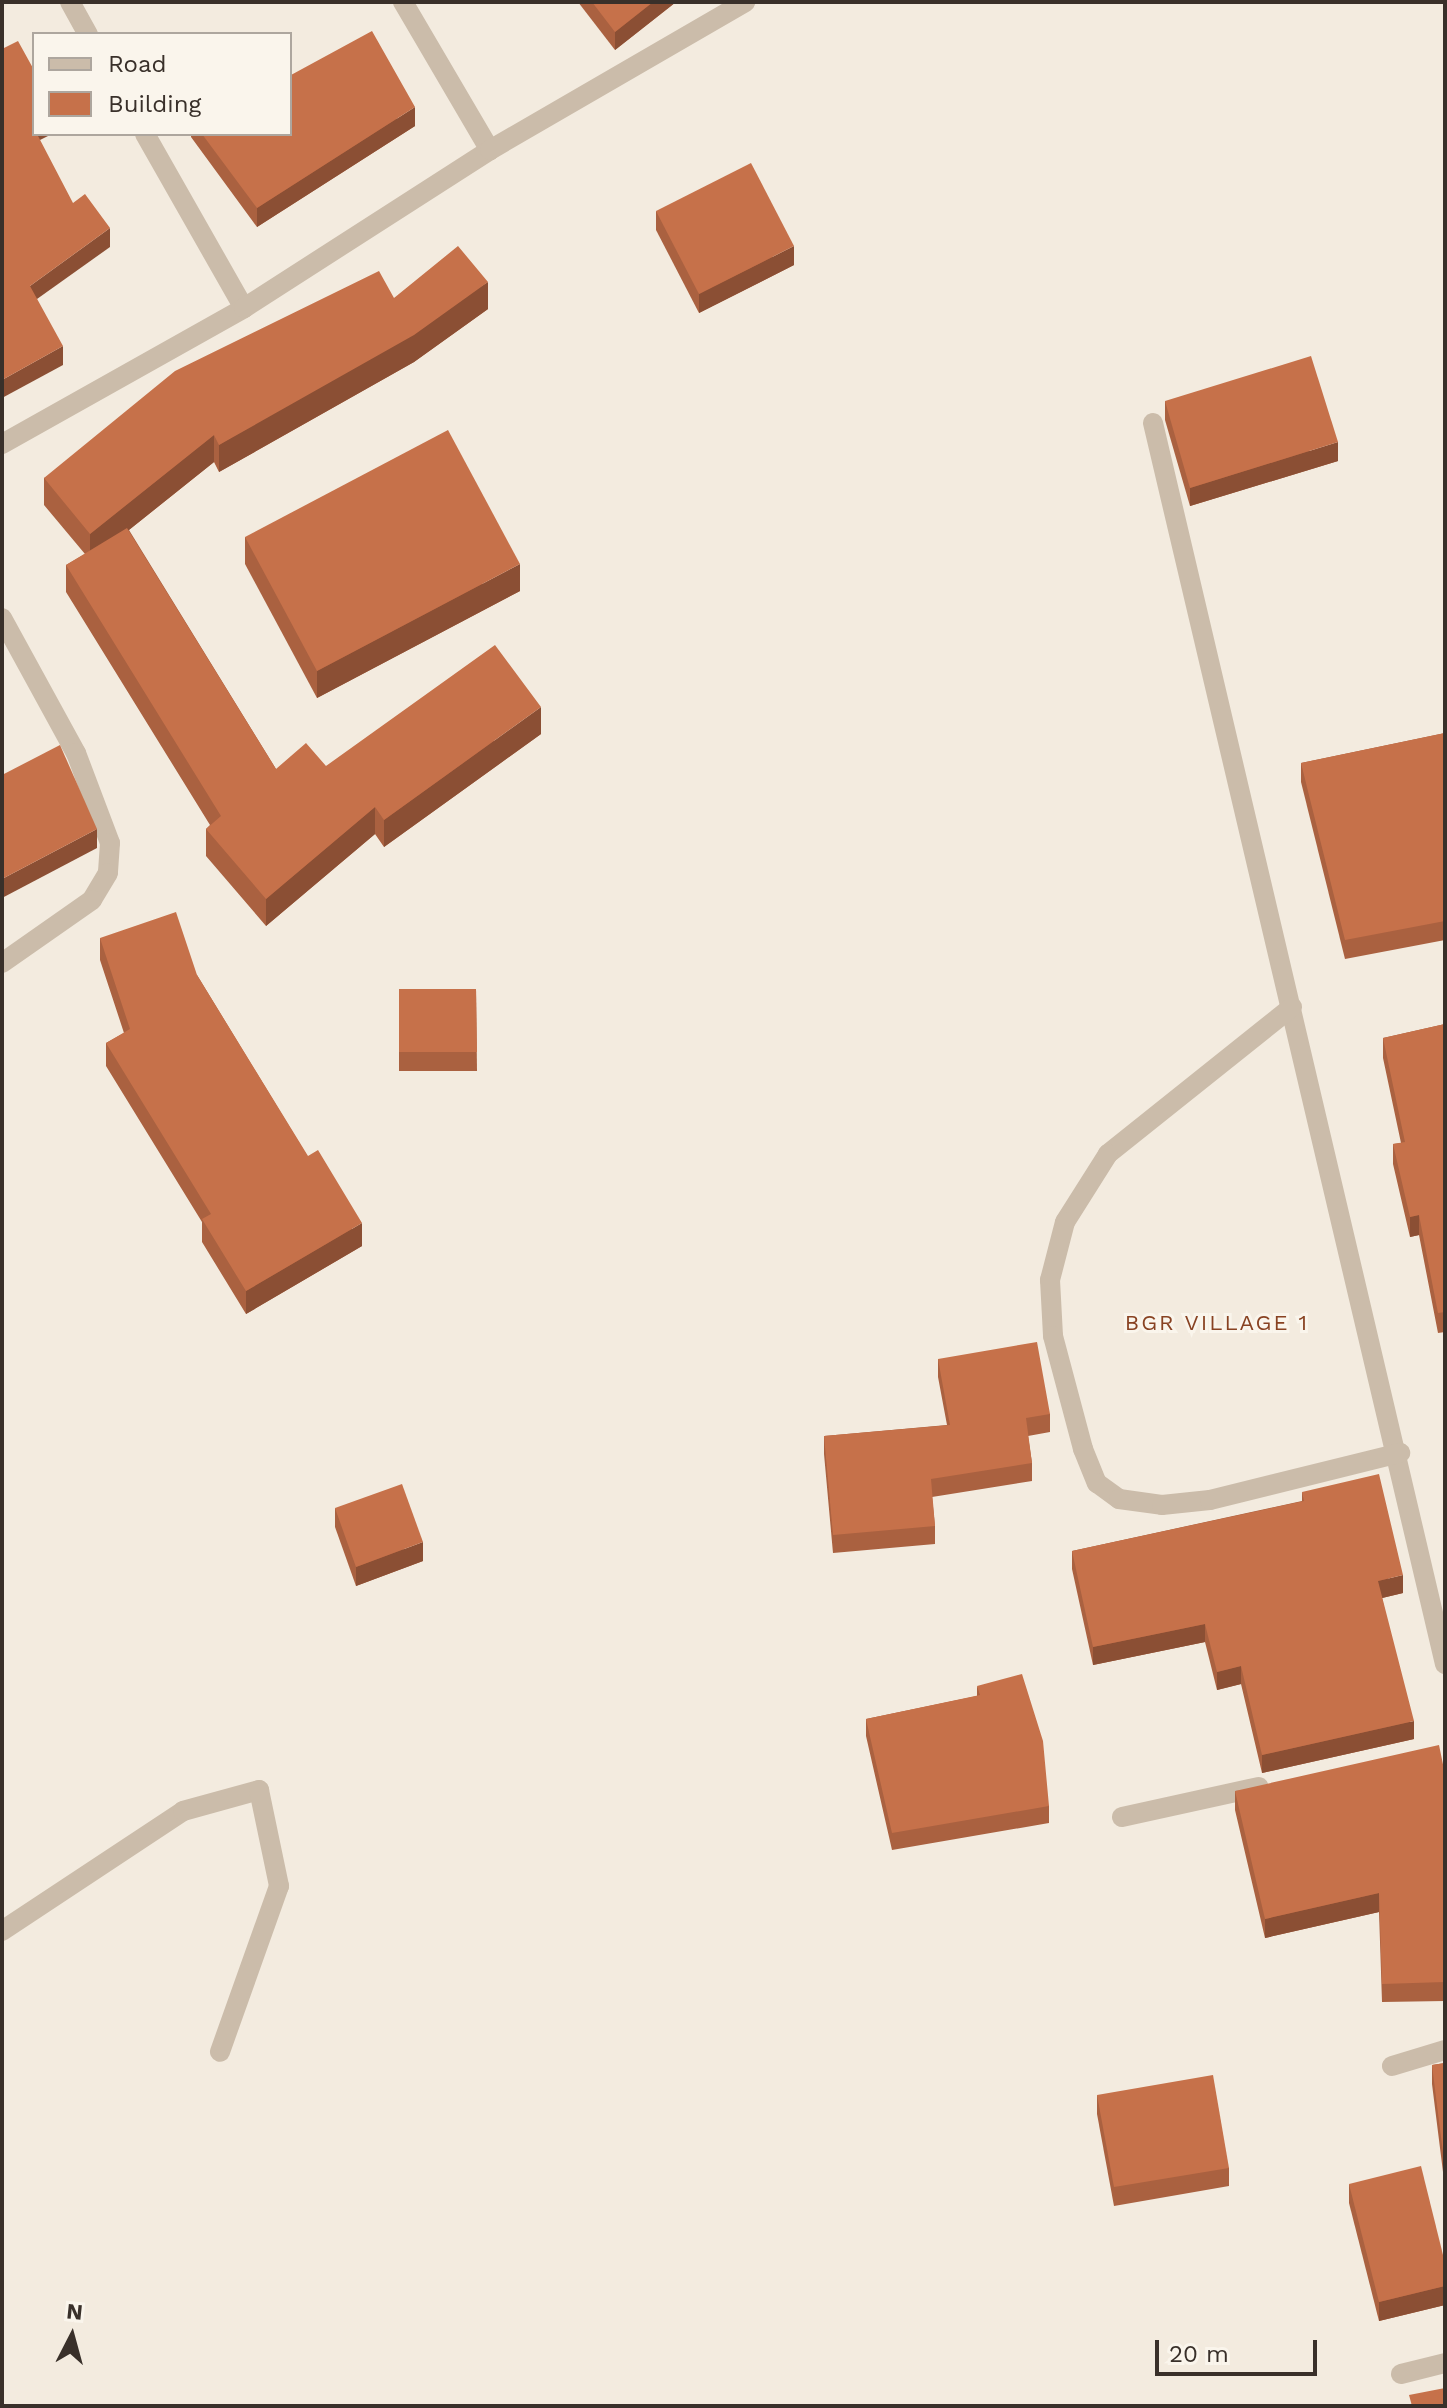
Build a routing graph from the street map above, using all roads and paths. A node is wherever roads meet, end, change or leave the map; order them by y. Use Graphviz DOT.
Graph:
graph roads {
  1 [pos="70,2"];
  2 [pos="403,2"];
  3 [pos="745,2"];
  4 [pos="87,32"];
  5 [pos="146,136"];
  6 [pos="490,150"];
  7 [pos="244,308"];
  8 [pos="1153,423"];
  9 [pos="2,444"];
  10 [pos="2,618"];
  11 [pos="2,963"];
  12 [pos="1292,1007"];
  13 [pos="1400,1453"];
  14 [pos="1445,1664"];
  15 [pos="1276,1783"];
  16 [pos="1122,1817"];
  17 [pos="2,1931"];
  18 [pos="1445,2050"];
  19 [pos="220,2052"];
  20 [pos="1392,2066"];
  21 [pos="1445,2363"];
  22 [pos="1401,2374"];
  1 -- 4 [label="street"];
  2 -- 6 [label="street"];
  3 -- 6 [label="street"];
  5 -- 7 [label="street"];
  6 -- 7 [label="street"];
  7 -- 9 [label="street"];
  8 -- 12 [label="street"];
  10 -- 11 [label="street"];
  12 -- 13 [label="street"];
  12 -- 13 [label="street"];
  13 -- 14 [label="street"];
  15 -- 16 [label="street"];
  17 -- 19 [label="street"];
  18 -- 20 [label="street"];
  21 -- 22 [label="street"];
}
